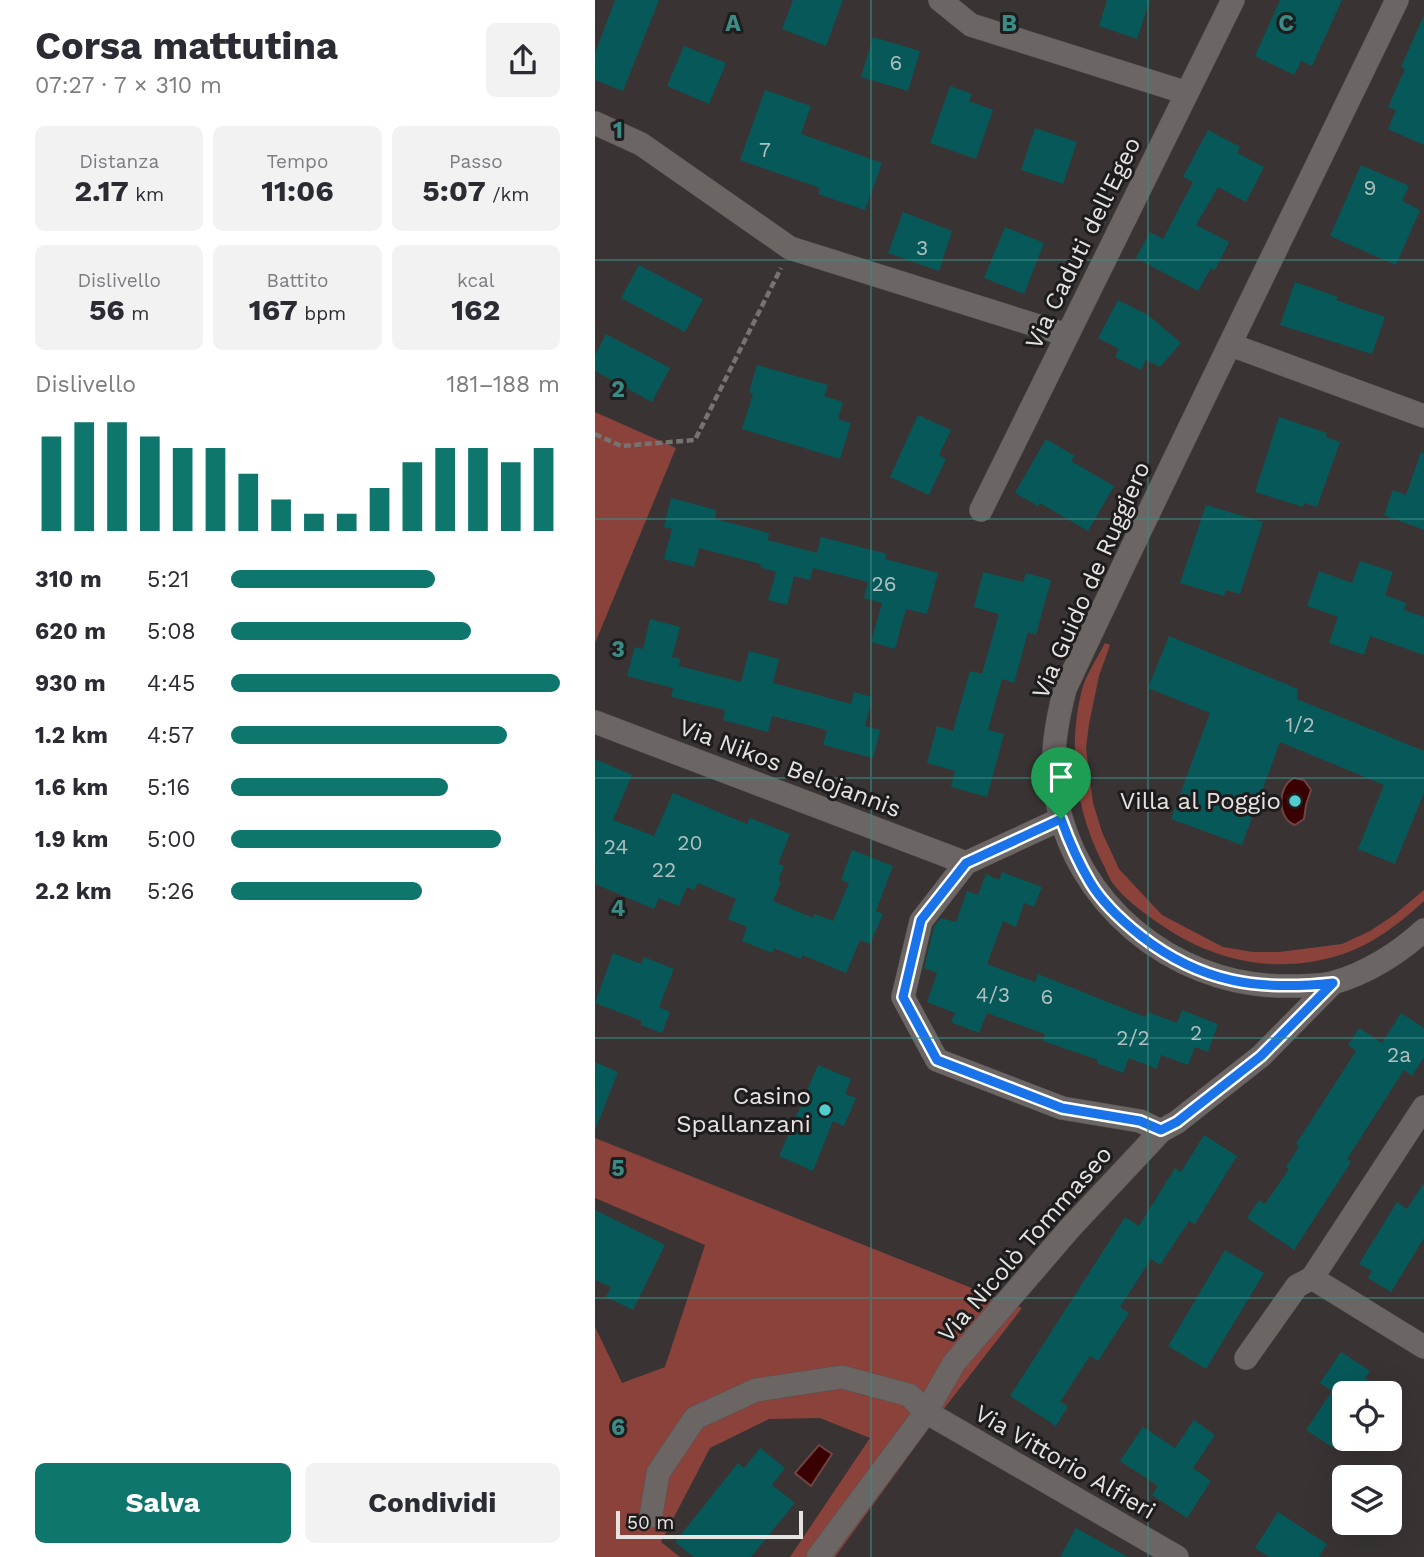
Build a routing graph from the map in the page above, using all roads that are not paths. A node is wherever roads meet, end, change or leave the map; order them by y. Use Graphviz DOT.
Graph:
graph roads {
  1 [pos="940,0"];
  2 [pos="1233,0"];
  3 [pos="1397,0"];
  4 [pos="1187,93"];
  5 [pos="595,122"];
  6 [pos="1067,335"];
  7 [pos="1231,345"];
  8 [pos="1424,416"];
  9 [pos="981,510"];
  10 [pos="595,722"];
  11 [pos="1061,819"];
  12 [pos="966,863"];
  13 [pos="1424,930"];
  14 [pos="1333,983"];
  15 [pos="1424,1107"];
  16 [pos="1161,1130"];
  17 [pos="1312,1278"];
  18 [pos="1424,1347"];
  19 [pos="1246,1358"];
  20 [pos="926,1412"];
  21 [pos="651,1516"];
  22 [pos="818,1557"];
  23 [pos="1177,1557"];
  1 -- 4 [label="street"];
  2 -- 4 [label="street, Via Caduti dell'Egeo"];
  3 -- 7 [label="street, Via Guido de Ruggiero"];
  4 -- 6 [label="street, Via Caduti dell'Egeo"];
  5 -- 6 [label="street"];
  6 -- 9 [label="street, Via Caduti dell'Egeo"];
  7 -- 8 [label="street"];
  7 -- 11 [label="street, Via Guido de Ruggiero"];
  10 -- 12 [label="street, Via Nikos Belojannis"];
  11 -- 12 [label="street"];
  11 -- 14 [label="street, Via Guido de Ruggiero"];
  12 -- 16 [label="street"];
  13 -- 14 [label="street, Via Guido de Ruggiero"];
  14 -- 16 [label="street, Via Nicolò Tommaseo"];
  15 -- 17 [label="street"];
  16 -- 20 [label="street, Via Nicolò Tommaseo"];
  17 -- 18 [label="street"];
  17 -- 19 [label="street"];
  20 -- 21 [label="street"];
  20 -- 22 [label="street, Via Nicolò Tommaseo"];
  20 -- 23 [label="street, Via Vittorio Alfieri"];
}
